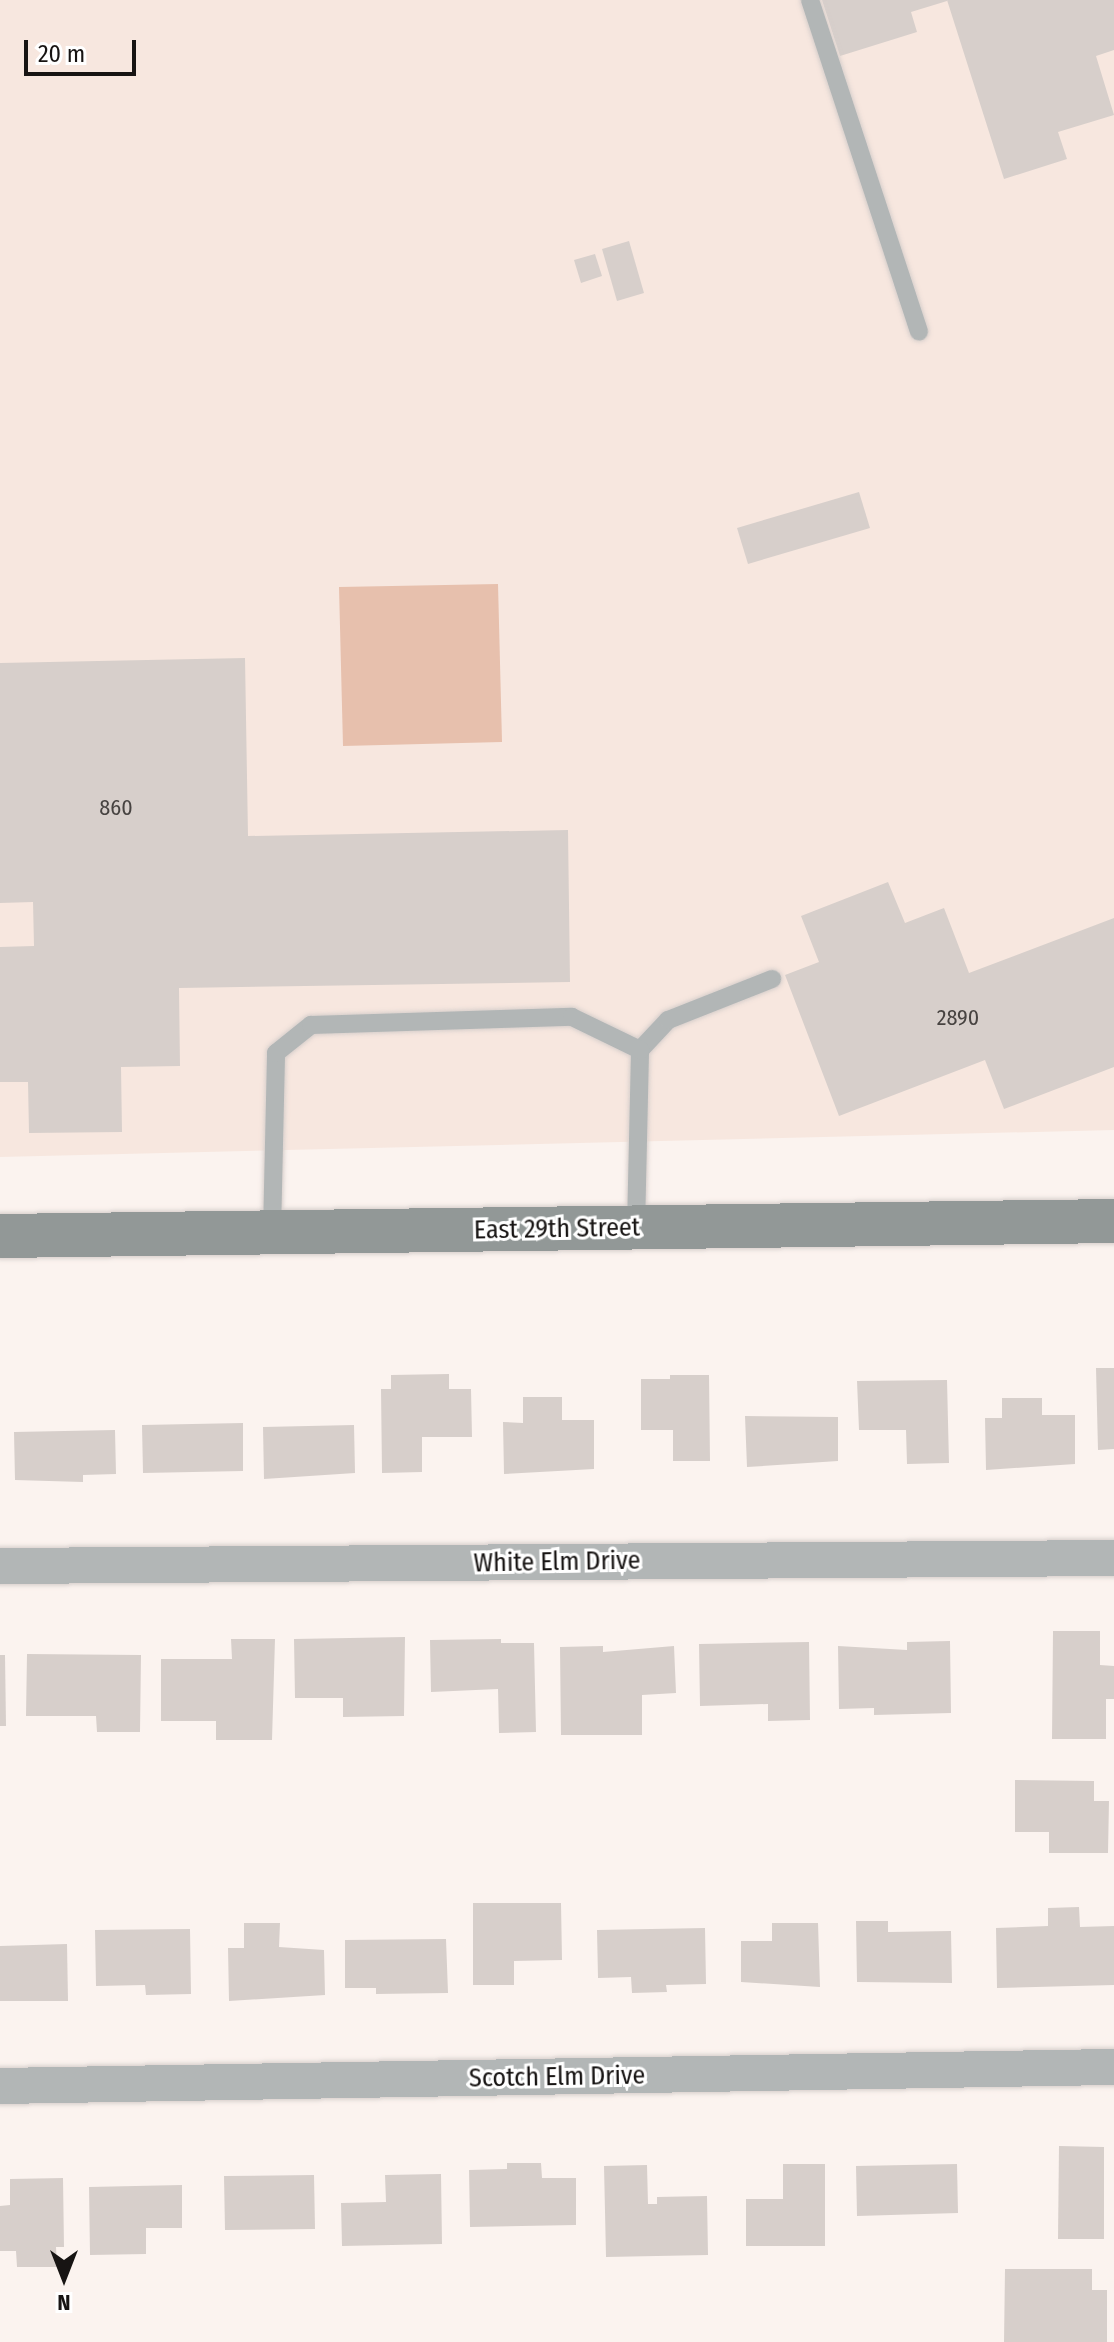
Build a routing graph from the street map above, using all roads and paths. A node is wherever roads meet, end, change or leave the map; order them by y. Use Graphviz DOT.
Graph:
graph roads {
  1 [pos="810,0"];
  2 [pos="919,332"];
  3 [pos="772,979"];
  4 [pos="640,1050"];
  5 [pos="1114,1221"];
  6 [pos="636,1228"];
  7 [pos="272,1233"];
  8 [pos="0,1236"];
  9 [pos="1114,1558"];
  10 [pos="0,1566"];
  11 [pos="1114,2067"];
  12 [pos="0,2086"];
  1 -- 2 [label="lane"];
  3 -- 4 [label="lane"];
  4 -- 6 [label="lane"];
  4 -- 7 [label="lane"];
  5 -- 6 [label="main road, East 29th Street"];
  6 -- 7 [label="main road, East 29th Street"];
  7 -- 8 [label="main road, East 29th Street"];
  9 -- 10 [label="street, White Elm Drive"];
  11 -- 12 [label="street, Scotch Elm Drive"];
}
